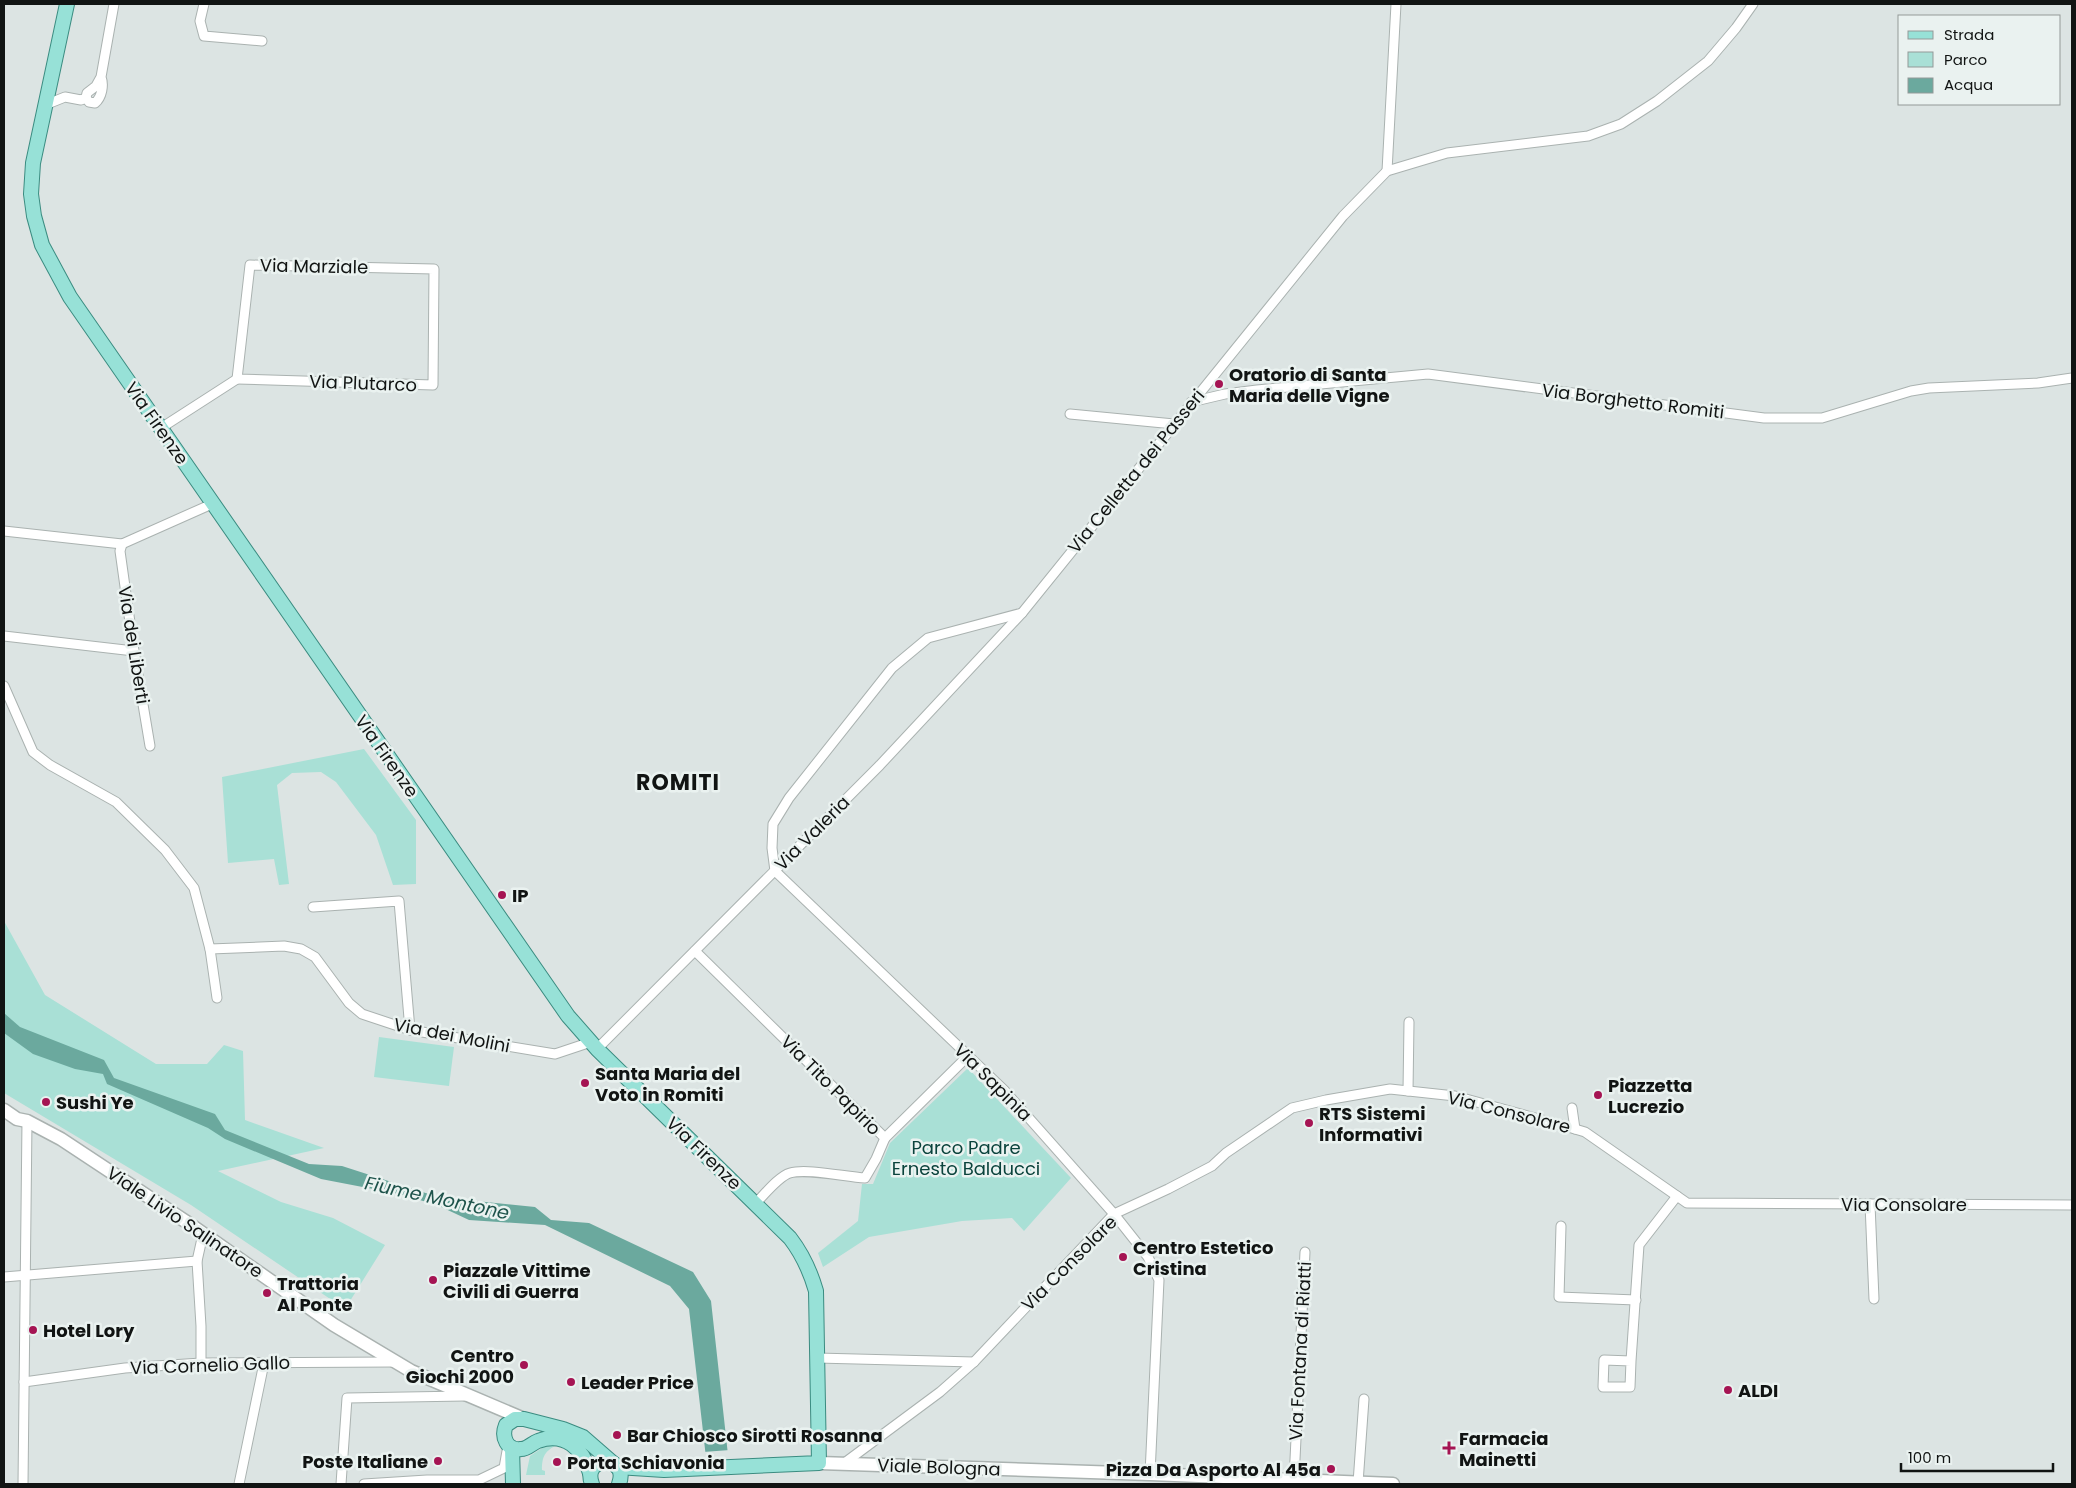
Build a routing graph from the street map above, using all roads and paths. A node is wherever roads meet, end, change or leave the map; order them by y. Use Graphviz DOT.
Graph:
graph roads {
  1 [pos="67,4"];
  2 [pos="114,4"];
  3 [pos="204,4"];
  4 [pos="1396,4"];
  5 [pos="1753,4"];
  6 [pos="262,41"];
  7 [pos="45,105"];
  8 [pos="1387,171"];
  9 [pos="434,269"];
  10 [pos="2072,378"];
  11 [pos="237,379"];
  12 [pos="1191,402"];
  13 [pos="1070,414"];
  14 [pos="1174,424"];
  15 [pos="161,428"];
  16 [pos="212,504"];
  17 [pos="4,531"];
  18 [pos="122,544"];
  19 [pos="1022,613"];
  20 [pos="4,636"];
  21 [pos="134,651"];
  22 [pos="4,686"];
  23 [pos="150,746"];
  24 [pos="775,872"];
  25 [pos="314,907"];
  26 [pos="210,949"];
  27 [pos="694,951"];
  28 [pos="217,998"];
  29 [pos="1409,1022"];
  30 [pos="410,1030"];
  31 [pos="594,1046"];
  32 [pos="968,1057"];
  33 [pos="1408,1091"];
  34 [pos="1572,1108"];
  35 [pos="4,1110"];
  36 [pos="16,1119"];
  37 [pos="1575,1129"];
  38 [pos="885,1138"];
  39 [pos="1677,1196"];
  40 [pos="755,1204"];
  41 [pos="1870,1204"];
  42 [pos="2072,1205"];
  43 [pos="1114,1214"];
  44 [pos="1561,1226"];
  45 [pos="203,1234"];
  46 [pos="1304,1252"];
  47 [pos="197,1261"];
  48 [pos="4,1277"];
  49 [pos="24,1277"];
  50 [pos="1874,1299"];
  51 [pos="1636,1300"];
  52 [pos="817,1358"];
  53 [pos="1630,1361"];
  54 [pos="396,1362"];
  55 [pos="974,1362"];
  56 [pos="201,1363"];
  57 [pos="264,1363"];
  58 [pos="24,1382"];
  59 [pos="465,1396"];
  60 [pos="1364,1399"];
  61 [pos="482,1402"];
  62 [pos="524,1419"];
  63 [pos="505,1428"];
  64 [pos="509,1446"];
  65 [pos="820,1464"];
  66 [pos="843,1464"];
  67 [pos="616,1465"];
  68 [pos="668,1470"];
  69 [pos="1150,1474"];
  70 [pos="591,1479"];
  71 [pos="1294,1480"];
  72 [pos="1268,1481"];
  73 [pos="1358,1483"];
  74 [pos="23,1484"];
  75 [pos="239,1484"];
  76 [pos="341,1484"];
  77 [pos="364,1484"];
  78 [pos="514,1484"];
  79 [pos="621,1484"];
  80 [pos="1394,1484"];
  1 -- 7 [label="main road, Via Firenze"];
  2 -- 7 [label="street"];
  3 -- 6 [label="street"];
  4 -- 8 [label="street"];
  5 -- 8 [label="street, Via Celletta dei Passeri"];
  7 -- 15 [label="main road, Via Firenze"];
  8 -- 12 [label="street, Via Celletta dei Passeri"];
  9 -- 11 [label="street, Via Marziale"];
  9 -- 11 [label="street, Via Plutarco"];
  10 -- 12 [label="street, Via Borghetto Romiti"];
  11 -- 15 [label="street"];
  12 -- 14 [label="street, Via Celletta dei Passeri"];
  13 -- 14 [label="street"];
  14 -- 19 [label="street, Via Celletta dei Passeri"];
  15 -- 16 [label="main road, Via Firenze"];
  16 -- 18 [label="street"];
  16 -- 31 [label="main road, Via Firenze"];
  17 -- 18 [label="street"];
  18 -- 21 [label="street, Via dei Liberti"];
  19 -- 24 [label="street, Via Valeria"];
  19 -- 24 [label="street"];
  20 -- 21 [label="street"];
  21 -- 23 [label="street, Via dei Liberti"];
  22 -- 26 [label="street"];
  24 -- 27 [label="street, Via Valeria"];
  24 -- 32 [label="street, Via Sapinia"];
  25 -- 30 [label="street"];
  26 -- 28 [label="street"];
  26 -- 30 [label="street, Via dei Molini"];
  27 -- 31 [label="street, Via Valeria"];
  27 -- 38 [label="street, Via Tito Papirio"];
  29 -- 33 [label="street"];
  30 -- 31 [label="street, Via dei Molini"];
  31 -- 40 [label="main road, Via Firenze"];
  32 -- 38 [label="street, Via Tito Papirio"];
  32 -- 43 [label="street, Via Sapinia"];
  33 -- 37 [label="street, Via Consolare"];
  33 -- 43 [label="street, Via Consolare"];
  34 -- 37 [label="street"];
  35 -- 36 [label="main road, Viale Livio Salinatore"];
  36 -- 45 [label="main road, Viale Livio Salinatore"];
  36 -- 49 [label="street"];
  37 -- 39 [label="street, Via Consolare"];
  38 -- 40 [label="street"];
  39 -- 41 [label="street, Via Consolare"];
  39 -- 51 [label="street"];
  40 -- 52 [label="main road, Via Firenze"];
  41 -- 42 [label="street, Via Consolare"];
  41 -- 50 [label="street"];
  43 -- 55 [label="street, Via Consolare"];
  43 -- 69 [label="street, Via Sapinia"];
  44 -- 51 [label="street"];
  45 -- 47 [label="street"];
  45 -- 54 [label="main road, Viale Livio Salinatore"];
  46 -- 71 [label="street, Via Fontana di Riatti"];
  47 -- 49 [label="street"];
  47 -- 56 [label="street"];
  48 -- 49 [label="street"];
  49 -- 58 [label="street"];
  51 -- 53 [label="street"];
  52 -- 55 [label="street"];
  52 -- 65 [label="main road, Via Firenze"];
  54 -- 57 [label="street, Via Cornelio Gallo"];
  54 -- 59 [label="main road, Viale Livio Salinatore"];
  55 -- 66 [label="street, Via Consolare"];
  56 -- 57 [label="street, Via Cornelio Gallo"];
  56 -- 58 [label="street, Via Cornelio Gallo"];
  57 -- 75 [label="street"];
  58 -- 74 [label="street"];
  59 -- 61 [label="main road, Viale Livio Salinatore"];
  59 -- 76 [label="street"];
  60 -- 73 [label="street"];
  61 -- 62 [label="main road, Viale Livio Salinatore"];
  61 -- 63 [label="main road"];
  62 -- 63 [label="main road"];
  62 -- 67 [label="main road"];
  63 -- 64 [label="main road"];
  64 -- 70 [label="main road"];
  64 -- 77 [label="street"];
  64 -- 78 [label="main road"];
  65 -- 66 [label="main road, Viale Bologna"];
  65 -- 68 [label="main road, Viale Bologna"];
  66 -- 69 [label="main road, Viale Bologna"];
  67 -- 68 [label="main road, Viale Bologna"];
  67 -- 70 [label="main road, Viale Bologna"];
  67 -- 79 [label="main road"];
  68 -- 79 [label="main road, Viale Bologna"];
  69 -- 72 [label="main road, Viale Bologna"];
  71 -- 72 [label="main road, Viale Bologna"];
  71 -- 73 [label="main road, Viale Bologna"];
  73 -- 80 [label="main road, Viale Bologna"];
}
